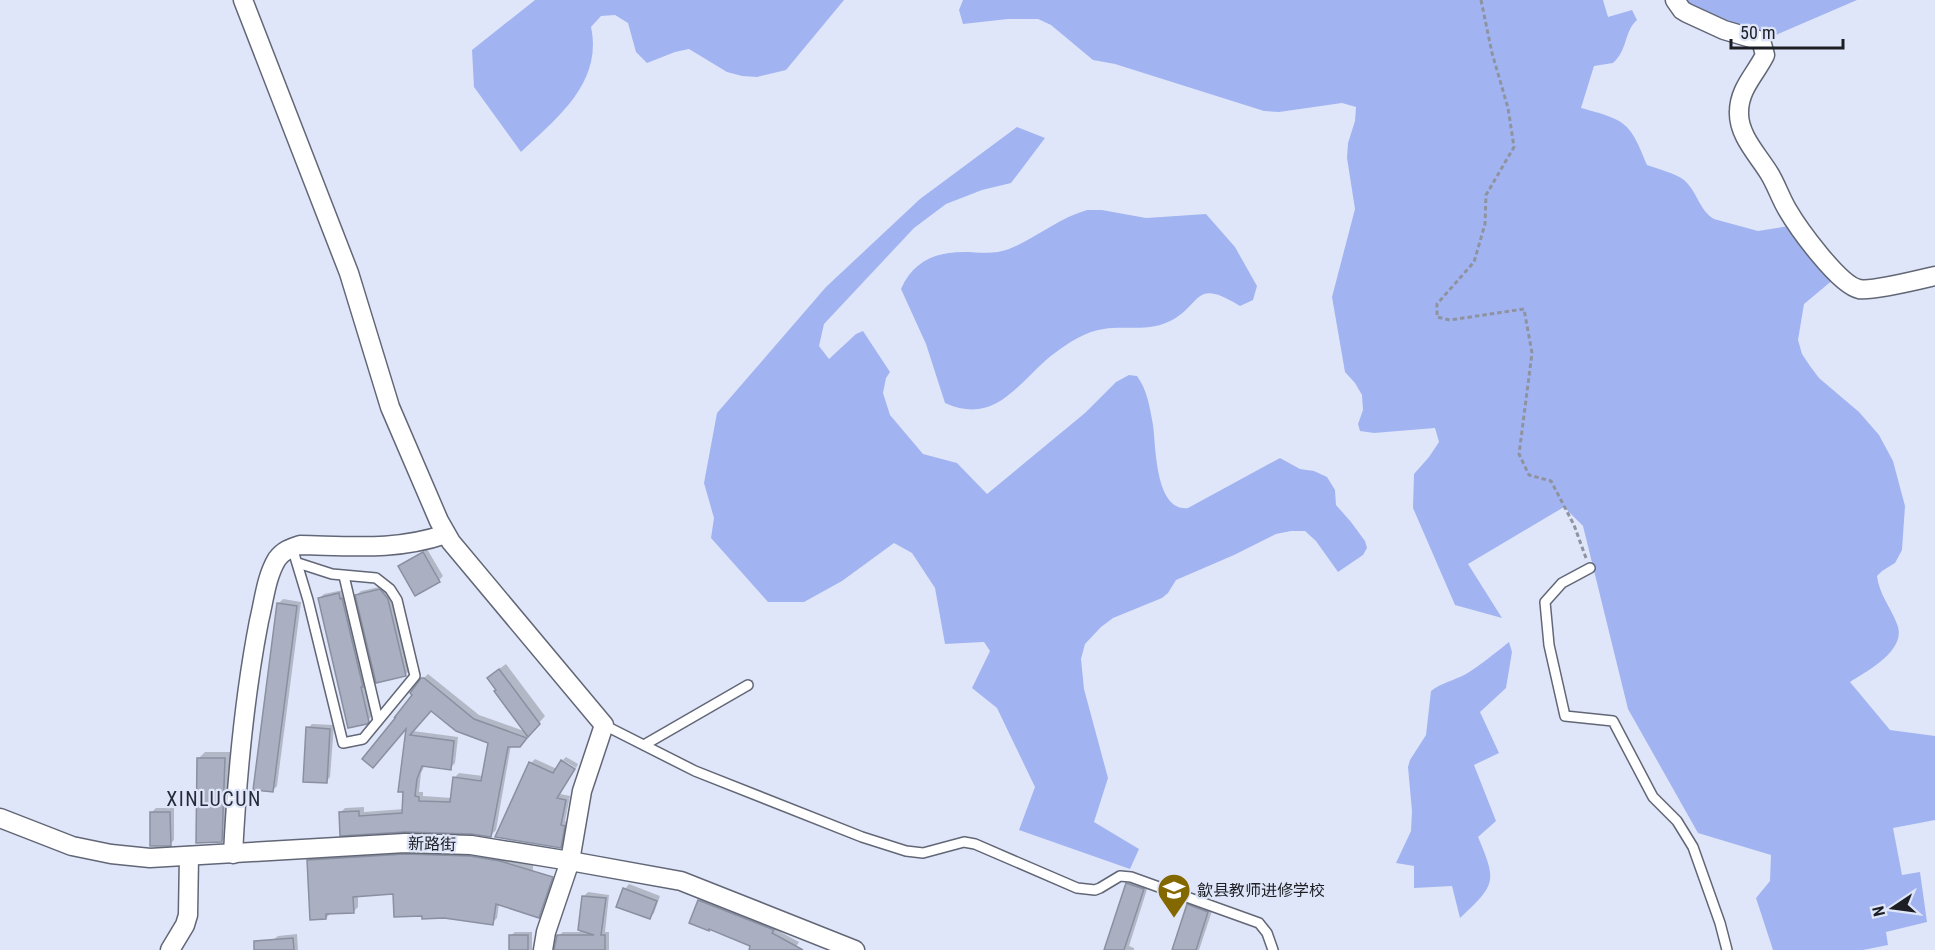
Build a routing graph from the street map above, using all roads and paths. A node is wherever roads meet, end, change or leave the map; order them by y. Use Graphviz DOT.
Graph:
graph roads {
  1 [pos="243,0"];
  2 [pos="1481,0"];
  3 [pos="1676,0"];
  4 [pos="1935,276"];
  5 [pos="446,534"];
  6 [pos="295,555"];
  7 [pos="1590,568"];
  8 [pos="344,576"];
  9 [pos="748,686"];
  10 [pos="378,720"];
  11 [pos="604,725"];
  12 [pos="644,745"];
  13 [pos="0,818"];
  14 [pos="232,854"];
  15 [pos="189,856"];
  16 [pos="570,861"];
  17 [pos="168,949"];
  18 [pos="543,950"];
  19 [pos="855,950"];
  20 [pos="1273,950"];
  21 [pos="1727,950"];
  1 -- 5 [label="street"];
  2 -- 7 [label="path"];
  3 -- 4 [label="street"];
  5 -- 6 [label="street"];
  5 -- 11 [label="street"];
  6 -- 8 [label="lane"];
  6 -- 10 [label="lane"];
  6 -- 14 [label="street"];
  7 -- 21 [label="lane"];
  8 -- 10 [label="lane"];
  8 -- 10 [label="lane"];
  9 -- 12 [label="lane"];
  11 -- 12 [label="lane"];
  11 -- 16 [label="street"];
  12 -- 20 [label="lane"];
  13 -- 15 [label="street, 新路街"];
  14 -- 15 [label="street, 新路街"];
  14 -- 16 [label="street, 新路街"];
  15 -- 17 [label="street"];
  16 -- 18 [label="street"];
  16 -- 19 [label="street, 新路街"];
}
